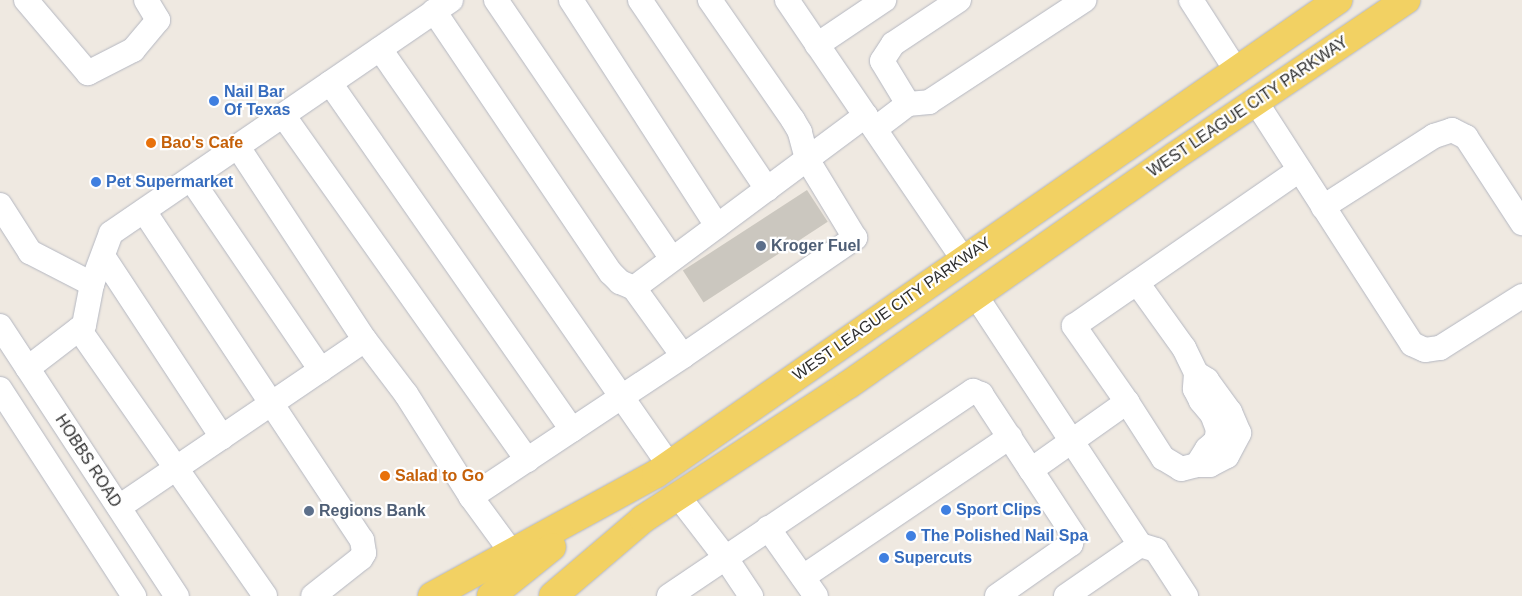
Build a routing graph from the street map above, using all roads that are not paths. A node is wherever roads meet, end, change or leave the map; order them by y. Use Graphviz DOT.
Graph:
graph roads {
  1 [pos="26,0"];
  2 [pos="146,0"];
  3 [pos="496,0"];
  4 [pos="572,0"];
  5 [pos="640,0"];
  6 [pos="710,0"];
  7 [pos="787,0"];
  8 [pos="884,0"];
  9 [pos="959,0"];
  10 [pos="1084,0"];
  11 [pos="1191,0"];
  12 [pos="1338,0"];
  13 [pos="1406,0"];
  14 [pos="443,6"];
  15 [pos="817,45"];
  16 [pos="380,49"];
  17 [pos="1236,70"];
  18 [pos="330,83"];
  19 [pos="1256,102"];
  20 [pos="908,104"];
  21 [pos="283,115"];
  22 [pos="870,122"];
  23 [pos="238,147"];
  24 [pos="807,159"];
  25 [pos="1299,170"];
  26 [pos="191,179"];
  27 [pos="767,189"];
  28 [pos="0,205"];
  29 [pos="1323,207"];
  30 [pos="144,211"];
  31 [pos="1522,223"];
  32 [pos="717,226"];
  33 [pos="102,256"];
  34 [pos="672,259"];
  35 [pos="963,259"];
  36 [pos="92,284"];
  37 [pos="1138,284"];
  38 [pos="634,288"];
  39 [pos="976,296"];
  40 [pos="1522,296"];
  41 [pos="0,326"];
  42 [pos="78,329"];
  43 [pos="365,340"];
  44 [pos="683,356"];
  45 [pos="28,368"];
  46 [pos="320,370"];
  47 [pos="0,389"];
  48 [pos="622,397"];
  49 [pos="1127,402"];
  50 [pos="272,403"];
  51 [pos="572,430"];
  52 [pos="222,437"];
  53 [pos="1010,437"];
  54 [pos="1071,440"];
  55 [pos="527,460"];
  56 [pos="175,468"];
  57 [pos="662,470"];
  58 [pos="1031,470"];
  59 [pos="678,496"];
  60 [pos="471,498"];
  61 [pos="118,507"];
  62 [pos="768,528"];
  63 [pos="1140,545"];
  64 [pos="512,553"];
  65 [pos="725,557"];
  66 [pos="809,587"];
  67 [pos="134,596"];
  68 [pos="177,596"];
  69 [pos="265,596"];
  70 [pos="313,596"];
  71 [pos="432,596"];
  72 [pos="491,596"];
  73 [pos="552,596"];
  74 [pos="669,596"];
  75 [pos="751,596"];
  76 [pos="997,596"];
  77 [pos="1066,596"];
  78 [pos="1186,596"];
  1 -- 2 [label="street"];
  3 -- 34 [label="street"];
  4 -- 32 [label="street"];
  5 -- 27 [label="street"];
  6 -- 24 [label="street"];
  7 -- 15 [label="street"];
  8 -- 15 [label="street"];
  9 -- 20 [label="street"];
  10 -- 20 [label="street"];
  11 -- 17 [label="street"];
  12 -- 17 [label="main road, WEST LEAGUE CITY PARKWAY"];
  13 -- 19 [label="main road, WEST LEAGUE CITY PARKWAY"];
  14 -- 16 [label="street"];
  14 -- 38 [label="street"];
  15 -- 22 [label="street"];
  16 -- 18 [label="street"];
  16 -- 48 [label="street"];
  17 -- 19 [label="main road"];
  17 -- 35 [label="main road, WEST LEAGUE CITY PARKWAY"];
  18 -- 21 [label="street"];
  18 -- 51 [label="street"];
  19 -- 25 [label="street"];
  19 -- 39 [label="main road, WEST LEAGUE CITY PARKWAY"];
  20 -- 22 [label="street"];
  21 -- 23 [label="street"];
  21 -- 55 [label="street"];
  22 -- 24 [label="street"];
  22 -- 35 [label="street"];
  23 -- 26 [label="street"];
  23 -- 43 [label="street"];
  24 -- 27 [label="street"];
  24 -- 44 [label="street"];
  25 -- 29 [label="street"];
  25 -- 37 [label="street"];
  26 -- 30 [label="street"];
  26 -- 46 [label="street"];
  27 -- 32 [label="street"];
  28 -- 36 [label="street"];
  29 -- 31 [label="street"];
  29 -- 40 [label="street"];
  30 -- 33 [label="street"];
  30 -- 50 [label="street"];
  32 -- 34 [label="street"];
  33 -- 36 [label="street"];
  33 -- 52 [label="street"];
  34 -- 38 [label="street"];
  35 -- 39 [label="main road"];
  35 -- 57 [label="main road, WEST LEAGUE CITY PARKWAY"];
  36 -- 42 [label="street"];
  37 -- 49 [label="street"];
  37 -- 49 [label="street"];
  38 -- 44 [label="street"];
  39 -- 54 [label="street"];
  39 -- 59 [label="main road, WEST LEAGUE CITY PARKWAY"];
  41 -- 45 [label="street, HOBBS ROAD"];
  42 -- 45 [label="street"];
  42 -- 56 [label="street"];
  43 -- 46 [label="street"];
  43 -- 60 [label="street"];
  44 -- 48 [label="street"];
  45 -- 61 [label="street, HOBBS ROAD"];
  46 -- 50 [label="street"];
  47 -- 67 [label="street"];
  48 -- 51 [label="street"];
  48 -- 57 [label="street"];
  49 -- 54 [label="street"];
  50 -- 52 [label="street"];
  50 -- 70 [label="street"];
  51 -- 55 [label="street"];
  52 -- 56 [label="street"];
  53 -- 58 [label="street"];
  53 -- 62 [label="street"];
  53 -- 66 [label="street"];
  54 -- 58 [label="street"];
  54 -- 63 [label="street"];
  55 -- 60 [label="street"];
  56 -- 61 [label="street"];
  56 -- 69 [label="street"];
  57 -- 64 [label="main road, WEST LEAGUE CITY PARKWAY"];
  57 -- 72 [label="main road"];
  58 -- 76 [label="street"];
  59 -- 65 [label="street"];
  59 -- 73 [label="main road, WEST LEAGUE CITY PARKWAY"];
  60 -- 64 [label="street"];
  61 -- 68 [label="street, HOBBS ROAD"];
  62 -- 65 [label="street"];
  62 -- 66 [label="street"];
  63 -- 77 [label="street"];
  63 -- 78 [label="street"];
  64 -- 71 [label="main road, WEST LEAGUE CITY PARKWAY"];
  65 -- 74 [label="street"];
  65 -- 75 [label="street"];
}
